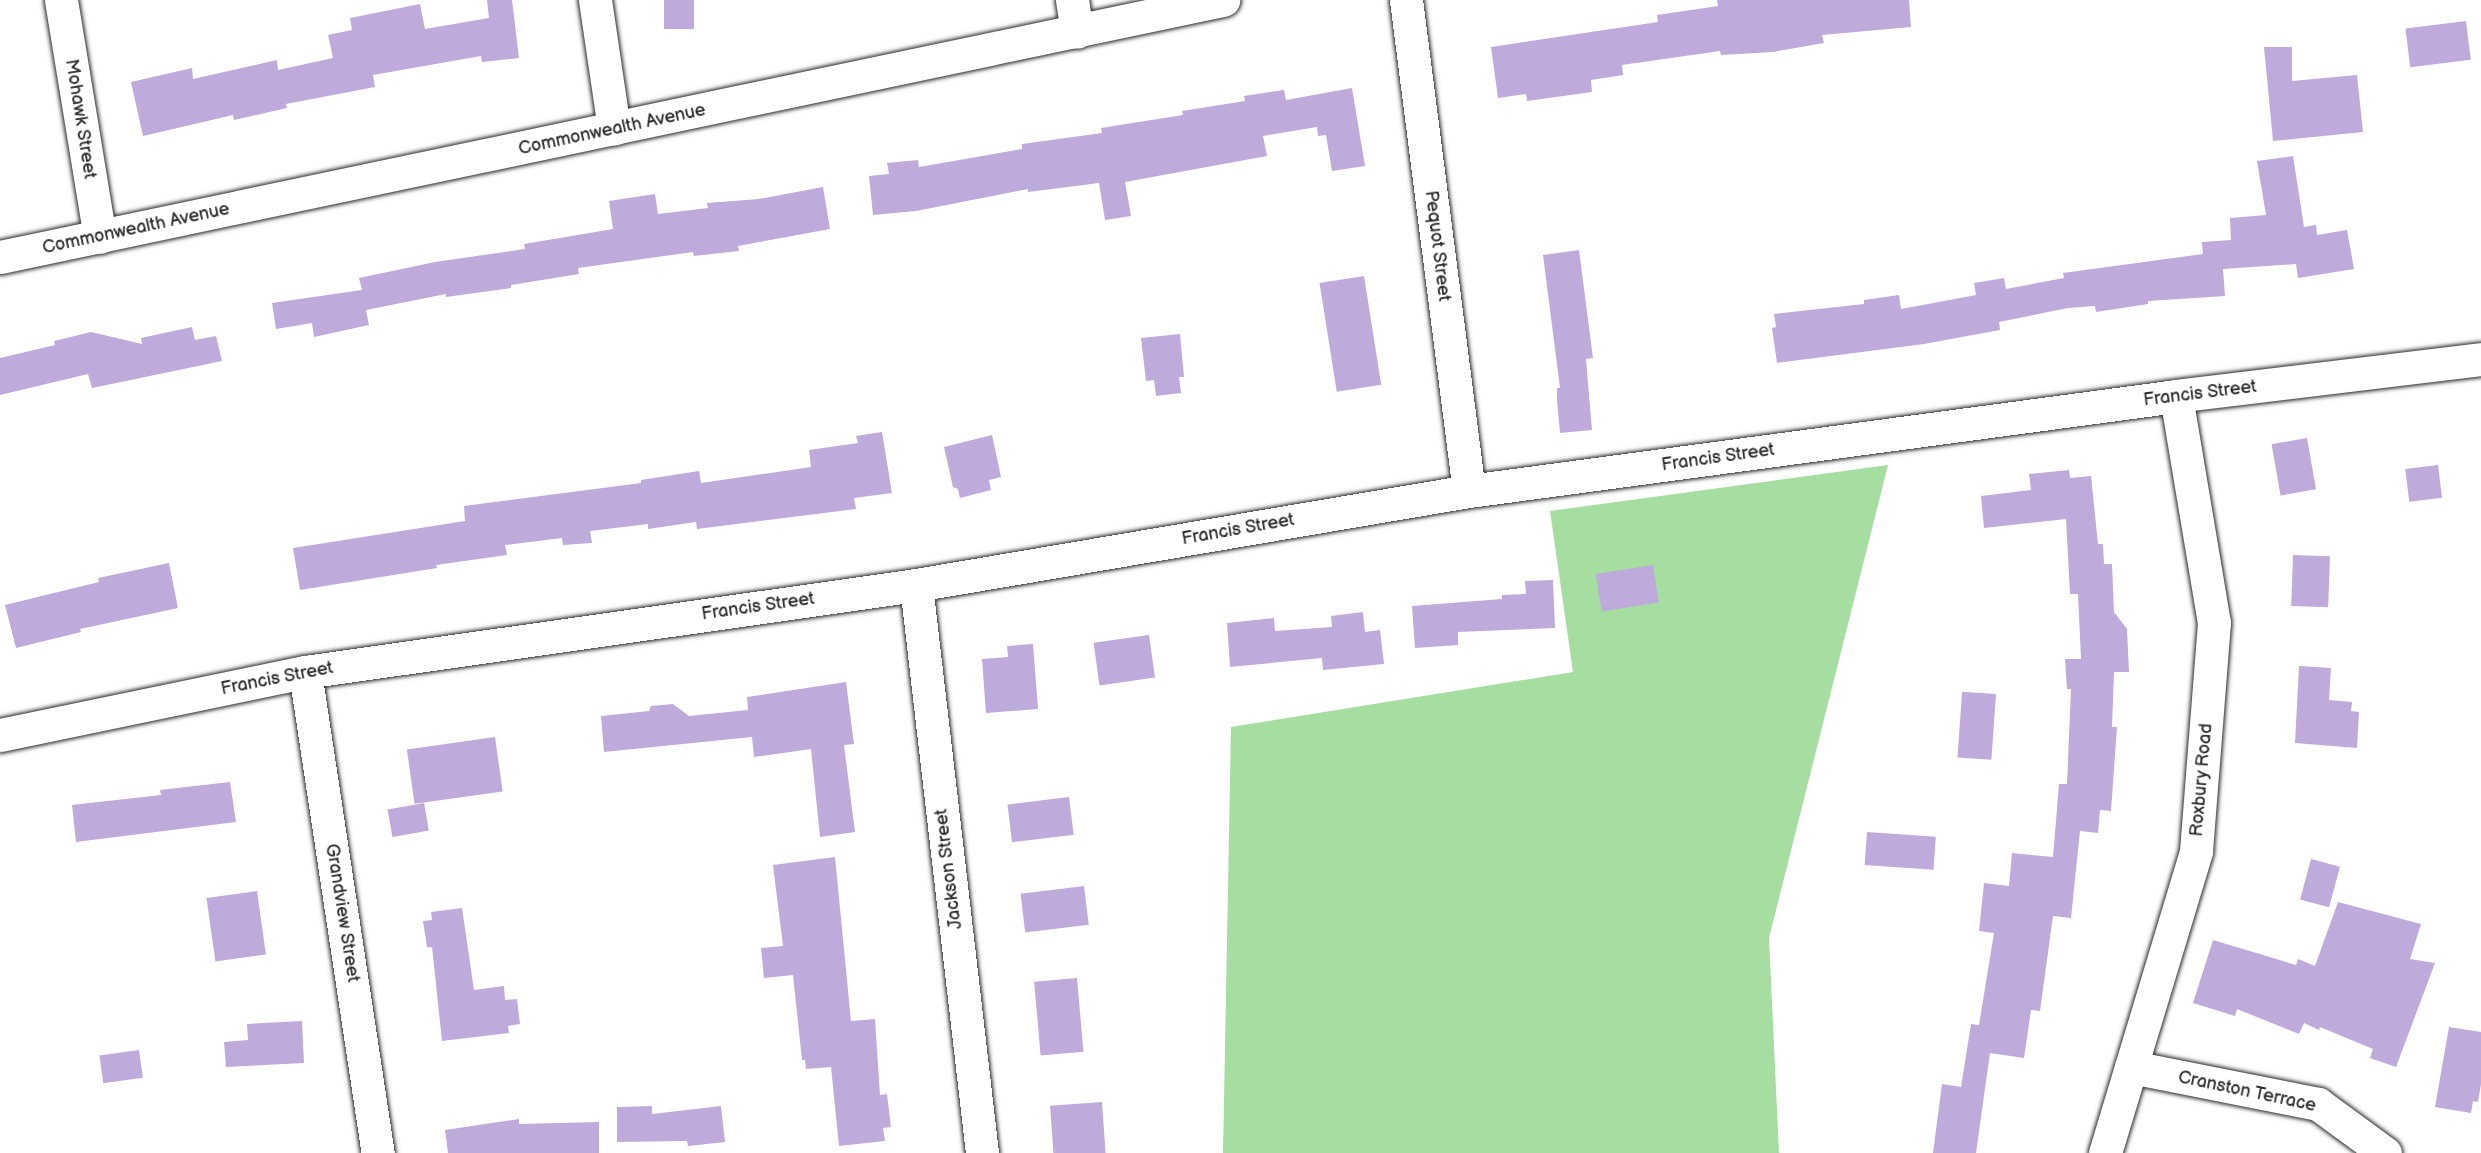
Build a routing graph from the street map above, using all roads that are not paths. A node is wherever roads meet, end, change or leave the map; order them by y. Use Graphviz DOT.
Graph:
graph roads {
  1 [pos="61,0"];
  2 [pos="595,0"];
  3 [pos="1072,0"];
  4 [pos="1223,0"];
  5 [pos="1406,0"];
  6 [pos="1077,32"];
  7 [pos="614,129"];
  8 [pos="100,237"];
  9 [pos="0,258"];
  10 [pos="2481,359"];
  11 [pos="2176,396"];
  12 [pos="1469,491"];
  13 [pos="916,585"];
  14 [pos="305,672"];
  15 [pos="0,735"];
  16 [pos="2131,1068"];
  17 [pos="378,1153"];
  18 [pos="982,1153"];
  19 [pos="2105,1153"];
  20 [pos="2385,1153"];
  1 -- 8 [label="street, Mohawk Street"];
  2 -- 7 [label="street"];
  3 -- 6 [label="street"];
  4 -- 6 [label="street, Commonwealth Avenue"];
  5 -- 12 [label="street, Pequot Street"];
  6 -- 7 [label="street, Commonwealth Avenue"];
  7 -- 8 [label="street, Commonwealth Avenue"];
  8 -- 9 [label="street, Commonwealth Avenue"];
  10 -- 11 [label="street, Francis Street"];
  11 -- 12 [label="street, Francis Street"];
  11 -- 16 [label="street, Roxbury Road"];
  12 -- 13 [label="street, Francis Street"];
  13 -- 14 [label="street, Francis Street"];
  13 -- 18 [label="street, Jackson Street"];
  14 -- 15 [label="street, Francis Street"];
  14 -- 17 [label="street, Grandview Street"];
  16 -- 19 [label="street, Roxbury Road"];
  16 -- 20 [label="street, Cranston Terrace"];
}
